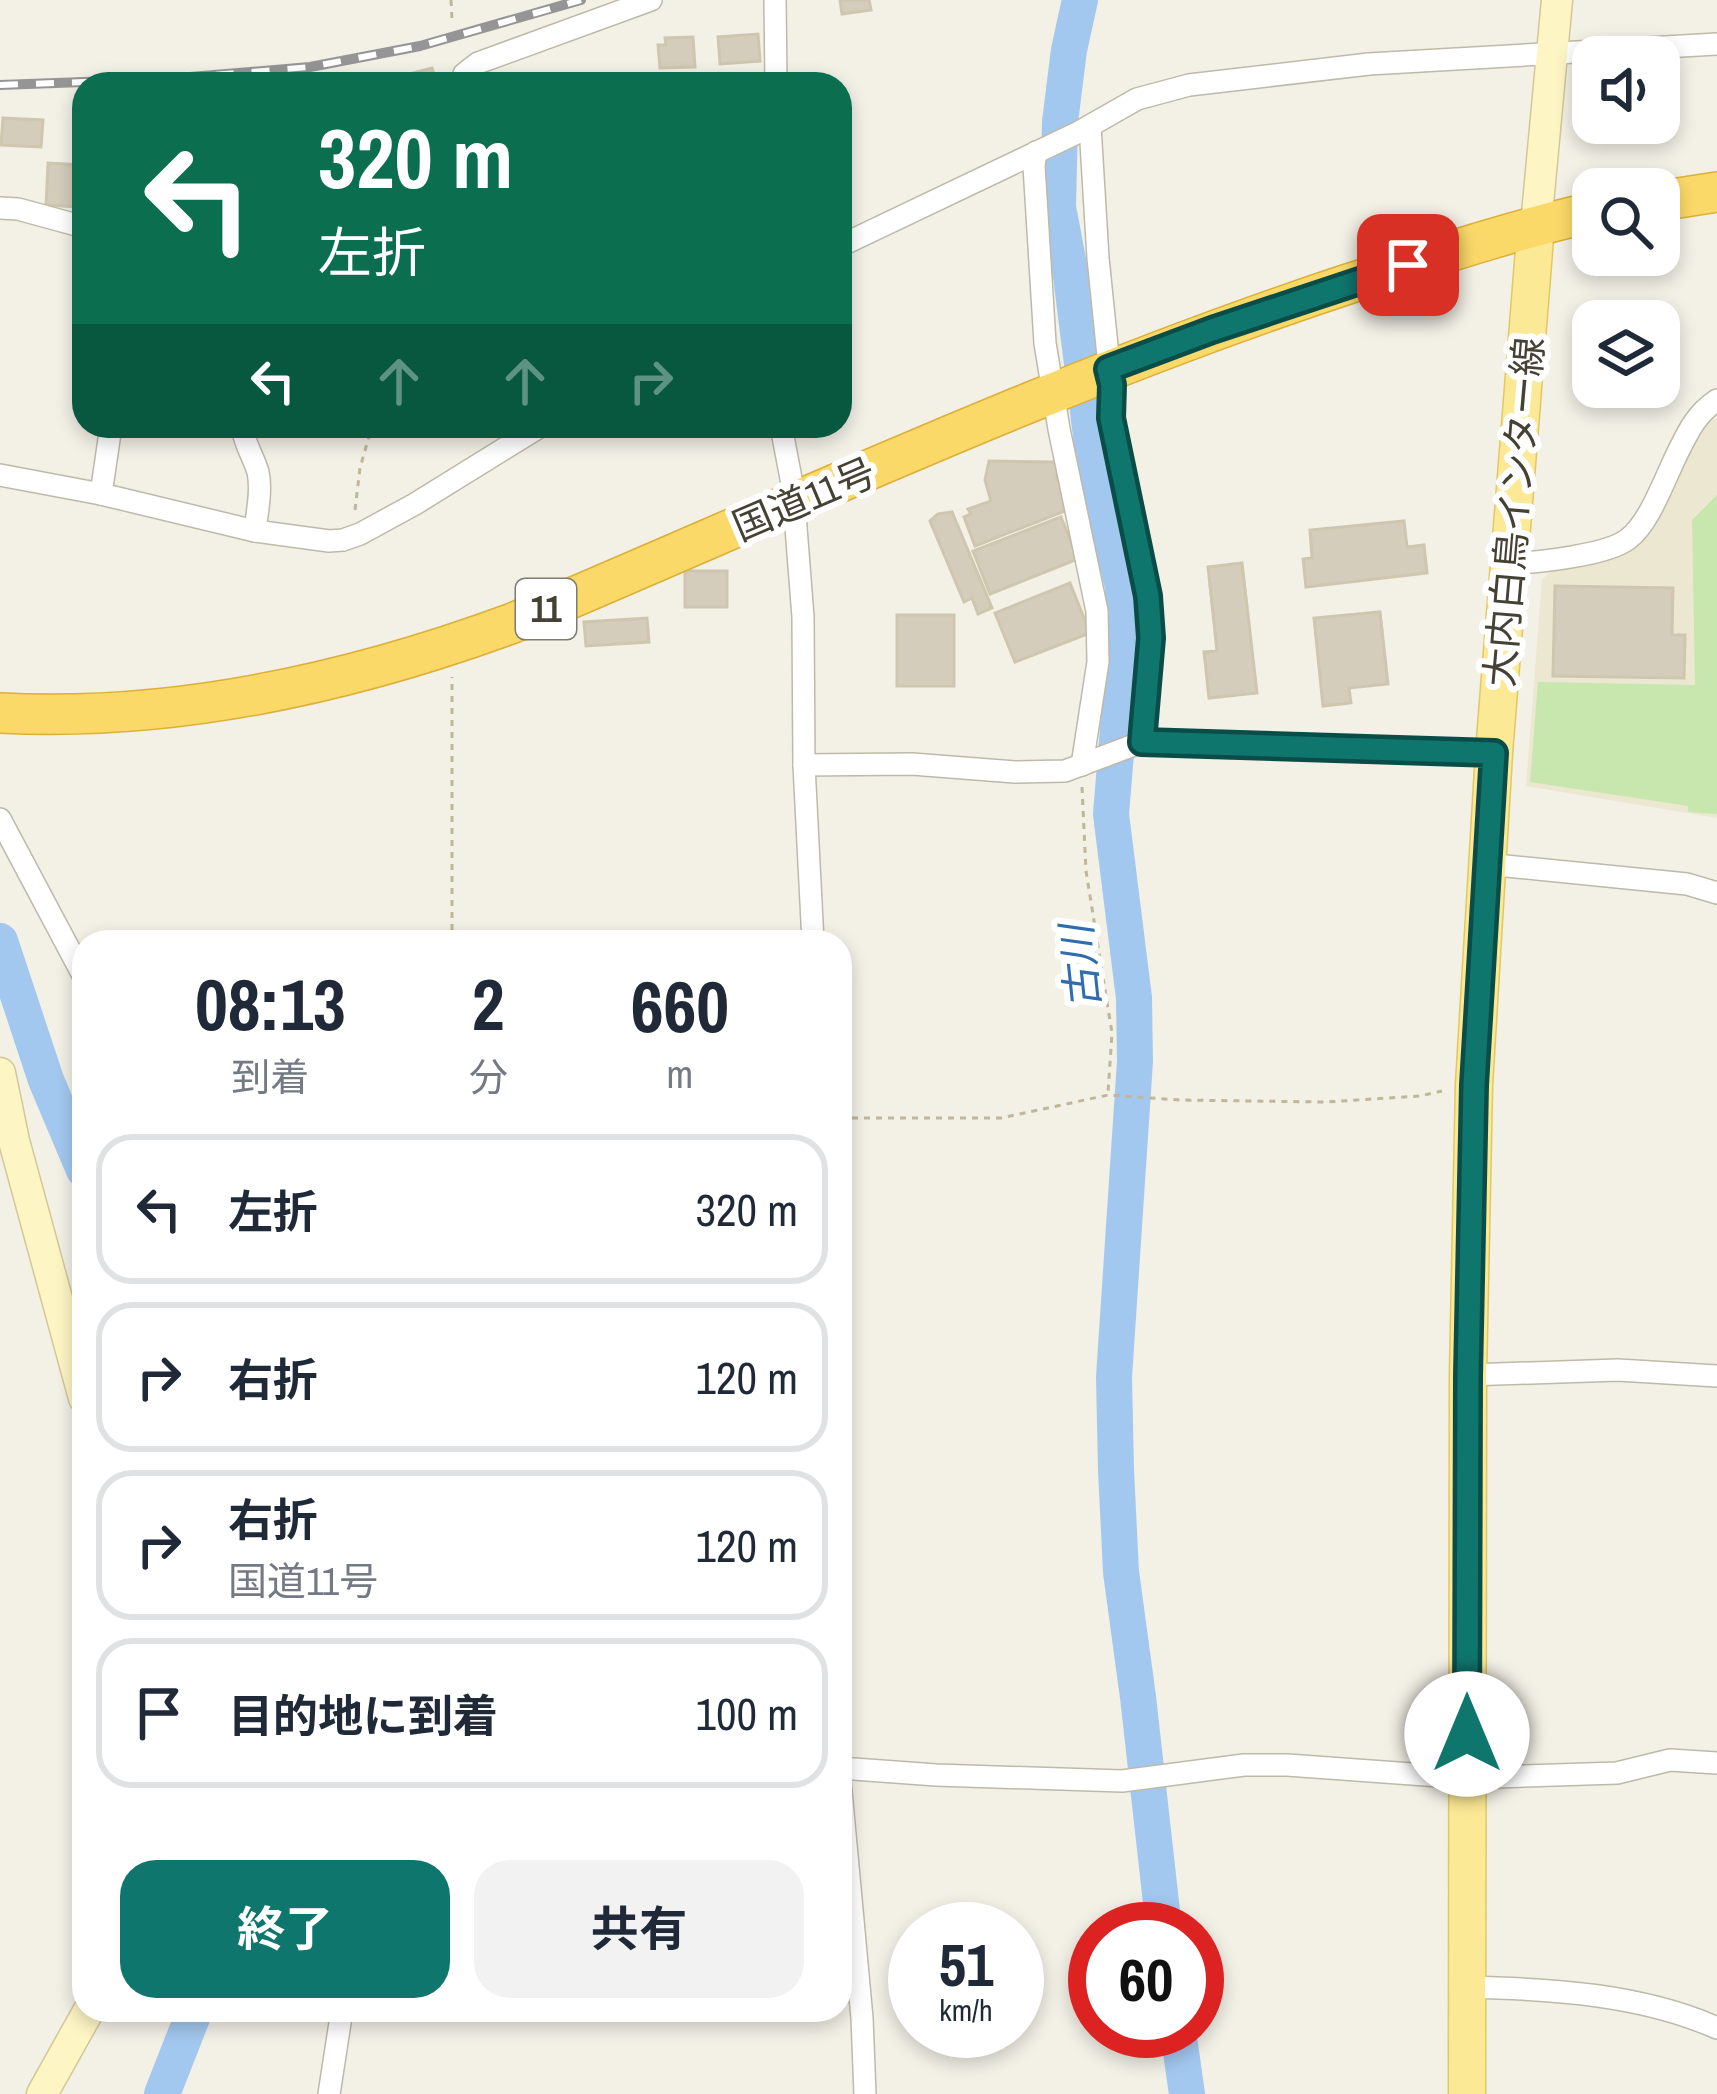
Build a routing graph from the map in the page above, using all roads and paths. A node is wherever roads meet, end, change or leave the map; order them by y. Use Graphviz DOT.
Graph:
graph roads {
  1 [pos="451,0"];
  2 [pos="651,0"];
  3 [pos="775,0"];
  4 [pos="1557,0"];
  5 [pos="452,20"];
  6 [pos="1717,44"];
  7 [pos="1552,55"];
  8 [pos="467,72"];
  9 [pos="776,72"];
  10 [pos="1084,129"];
  11 [pos="1039,150"];
  12 [pos="1717,192"];
  13 [pos="1680,198"];
  14 [pos="0,208"];
  15 [pos="1572,217"];
  16 [pos="72,223"];
  17 [pos="1536,225"];
  18 [pos="852,240"];
  19 [pos="1105,370"];
  20 [pos="1058,391"];
  21 [pos="1717,400"];
  22 [pos="109,438"];
  23 [pos="243,438"];
  24 [pos="369,438"];
  25 [pos="522,438"];
  26 [pos="783,438"];
  27 [pos="0,475"];
  28 [pos="101,494"];
  29 [pos="794,504"];
  30 [pos="255,531"];
  31 [pos="360,534"];
  32 [pos="1510,563"];
  33 [pos="453,645"];
  34 [pos="0,712"];
  35 [pos="1138,743"];
  36 [pos="1494,753"];
  37 [pos="1088,763"];
  38 [pos="804,765"];
  39 [pos="0,819"];
  40 [pos="1486,864"];
  41 [pos="1717,893"];
  42 [pos="452,930"];
  43 [pos="812,930"];
  44 [pos="72,954"];
  45 [pos="0,1073"];
  46 [pos="1474,1085"];
  47 [pos="1108,1095"];
  48 [pos="852,1118"];
  49 [pos="72,1354"];
  50 [pos="1468,1376"];
  51 [pos="1717,1376"];
  52 [pos="1717,1762"];
  53 [pos="852,1769"];
  54 [pos="1467,1778"];
  55 [pos="852,1910"];
  56 [pos="1468,1987"];
  57 [pos="82,2022"];
  58 [pos="340,2022"];
  59 [pos="1717,2028"];
  60 [pos="42,2094"];
  61 [pos="328,2094"];
  62 [pos="865,2094"];
  63 [pos="1467,2094"];
  1 -- 5 [label="path"];
  2 -- 8 [label="street"];
  3 -- 9 [label="street"];
  4 -- 7 [label="street"];
  6 -- 7 [label="street"];
  7 -- 10 [label="street"];
  7 -- 17 [label="street"];
  10 -- 11 [label="street"];
  10 -- 19 [label="street"];
  11 -- 18 [label="street"];
  11 -- 20 [label="street"];
  12 -- 13 [label="highway"];
  14 -- 16 [label="street"];
  15 -- 17 [label="highway, 国道11号 / 11"];
  17 -- 19 [label="highway, 国道11号 / 11"];
  17 -- 32 [label="main road, 大内白鳥インター線"];
  19 -- 20 [label="highway, 国道11号 / 11"];
  19 -- 35 [label="street"];
  20 -- 29 [label="highway, 国道11号 / 11"];
  20 -- 37 [label="street"];
  21 -- 32 [label="street"];
  22 -- 28 [label="street"];
  23 -- 30 [label="street"];
  24 -- 31 [label="path"];
  25 -- 31 [label="street"];
  26 -- 29 [label="street"];
  27 -- 28 [label="street"];
  28 -- 30 [label="street"];
  29 -- 33 [label="highway, 国道11号 / 11"];
  29 -- 38 [label="street"];
  30 -- 31 [label="street"];
  32 -- 36 [label="main road, 大内白鳥インター線"];
  33 -- 34 [label="highway, 国道11号 / 11"];
  33 -- 42 [label="path"];
  35 -- 36 [label="street"];
  35 -- 37 [label="street"];
  36 -- 40 [label="main road, 大内白鳥インター線"];
  37 -- 38 [label="street"];
  37 -- 47 [label="path"];
  38 -- 43 [label="street"];
  39 -- 44 [label="street"];
  40 -- 41 [label="street"];
  40 -- 46 [label="main road, 大内白鳥インター線"];
  45 -- 49 [label="street"];
  46 -- 47 [label="path"];
  46 -- 50 [label="main road, 大内白鳥インター線"];
  47 -- 48 [label="path"];
  50 -- 51 [label="street"];
  50 -- 54 [label="main road, 大内白鳥インター線"];
  52 -- 54 [label="street"];
  53 -- 54 [label="street"];
  54 -- 56 [label="main road, 大内白鳥インター線"];
  55 -- 62 [label="street"];
  56 -- 59 [label="street"];
  56 -- 63 [label="main road, 大内白鳥インター線"];
  57 -- 60 [label="street"];
  58 -- 61 [label="street"];
}
